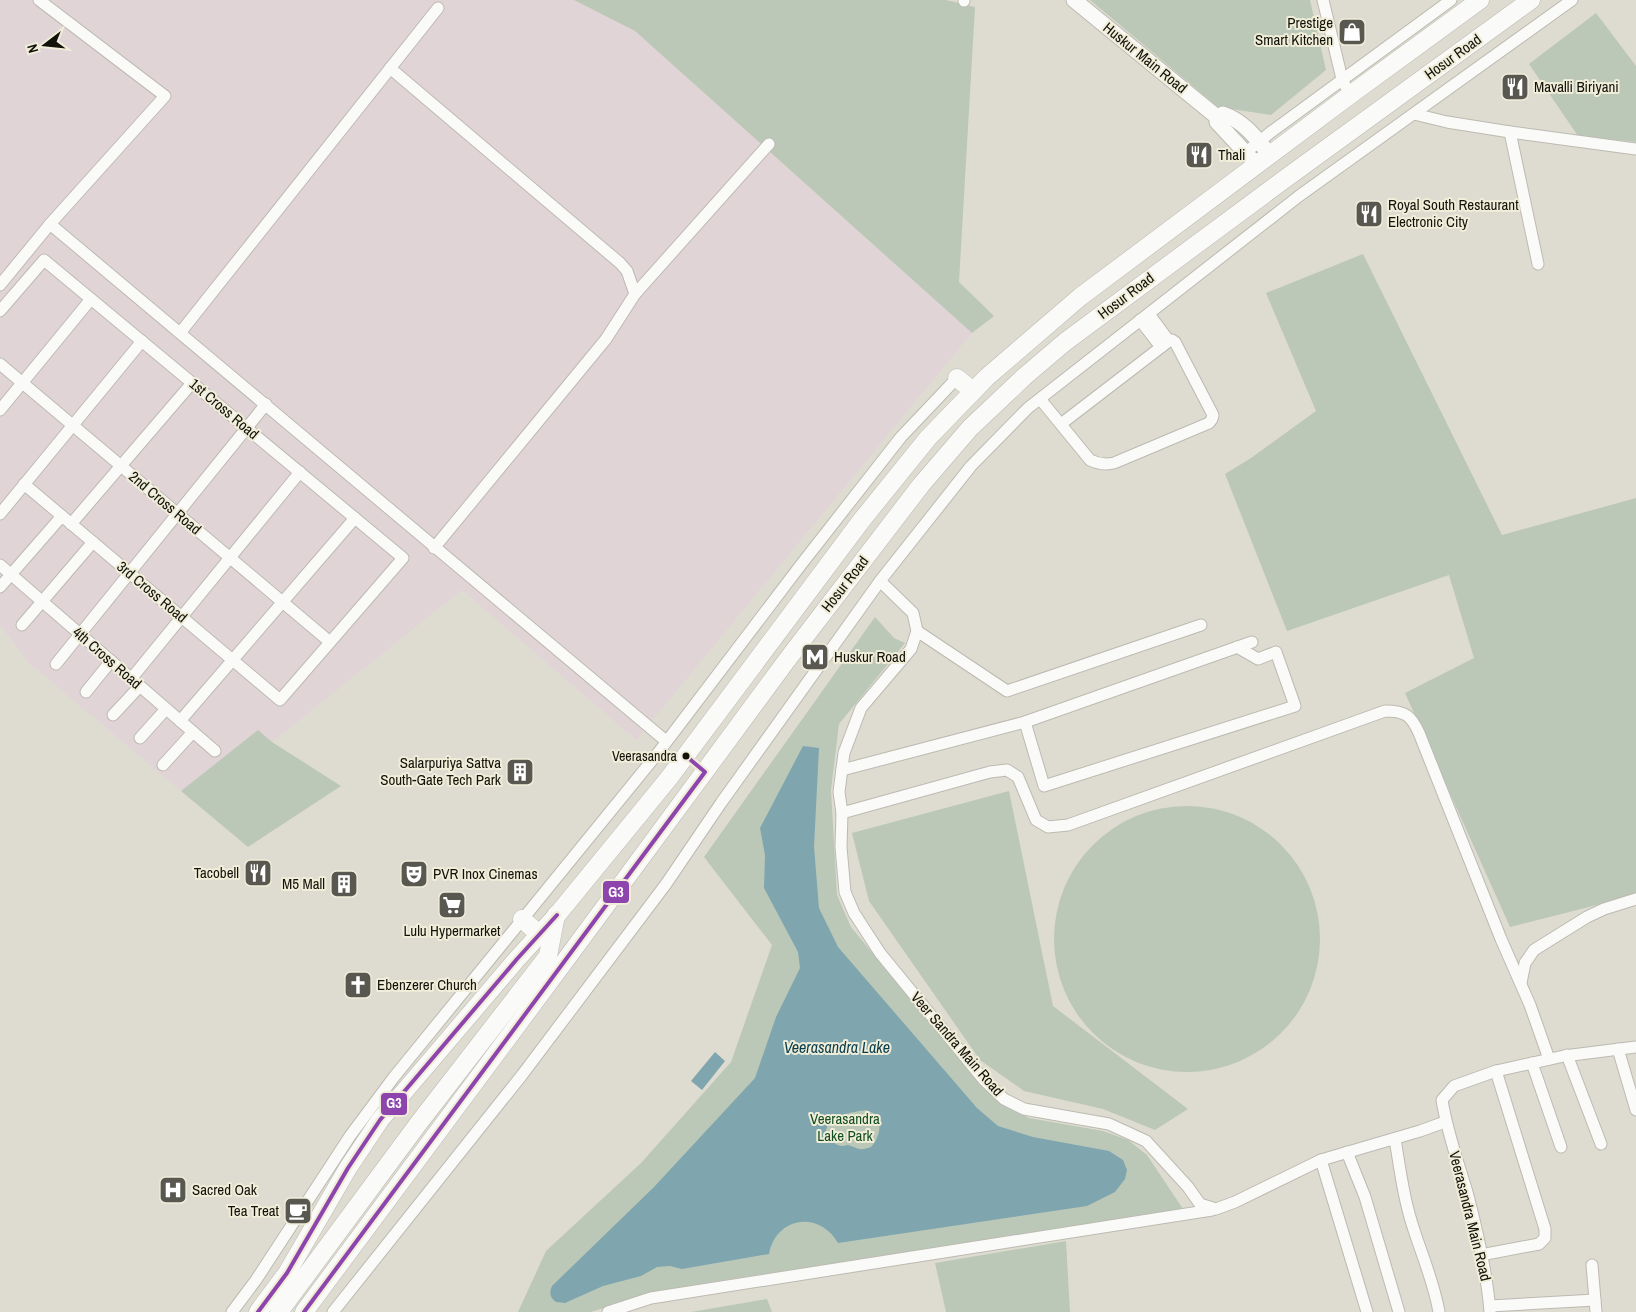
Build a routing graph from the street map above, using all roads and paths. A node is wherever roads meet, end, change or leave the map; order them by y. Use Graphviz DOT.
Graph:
graph roads {
  1 [pos="39,0"];
  2 [pos="1074,0"];
  3 [pos="1323,0"];
  4 [pos="1451,0"];
  5 [pos="1531,0"];
  6 [pos="1572,0"];
  7 [pos="1470,3"];
  8 [pos="438,8"];
  9 [pos="390,68"];
  10 [pos="1342,79"];
  11 [pos="1350,95"];
  12 [pos="1414,114"];
  13 [pos="1217,117"];
  14 [pos="1510,132"];
  15 [pos="1259,141"];
  16 [pos="768,144"];
  17 [pos="1636,149"];
  18 [pos="1257,158"];
  19 [pos="50,224"];
  20 [pos="1538,264"];
  21 [pos="0,286"];
  22 [pos="635,294"];
  23 [pos="91,299"];
  24 [pos="0,311"];
  25 [pos="1145,317"];
  26 [pos="180,333"];
  27 [pos="142,341"];
  28 [pos="1165,344"];
  29 [pos="0,364"];
  30 [pos="957,378"];
  31 [pos="22,382"];
  32 [pos="192,383"];
  33 [pos="973,392"];
  34 [pos="1040,399"];
  35 [pos="266,404"];
  36 [pos="0,410"];
  37 [pos="1061,424"];
  38 [pos="73,425"];
  39 [pos="247,428"];
  40 [pos="121,466"];
  41 [pos="300,472"];
  42 [pos="24,484"];
  43 [pos="1,512"];
  44 [pos="178,513"];
  45 [pos="62,516"];
  46 [pos="355,518"];
  47 [pos="71,524"];
  48 [pos="93,542"];
  49 [pos="434,548"];
  50 [pos="230,558"];
  51 [pos="0,565"];
  52 [pos="130,573"];
  53 [pos="11,575"];
  54 [pos="880,581"];
  55 [pos="0,587"];
  56 [pos="42,602"];
  57 [pos="283,602"];
  58 [pos="182,617"];
  59 [pos="1201,624"];
  60 [pos="22,625"];
  61 [pos="917,631"];
  62 [pos="80,634"];
  63 [pos="330,642"];
  64 [pos="1252,642"];
  65 [pos="1236,647"];
  66 [pos="233,660"];
  67 [pos="111,661"];
  68 [pos="56,664"];
  69 [pos="135,683"];
  70 [pos="86,692"];
  71 [pos="166,709"];
  72 [pos="113,715"];
  73 [pos="180,721"];
  74 [pos="1025,722"];
  75 [pos="193,732"];
  76 [pos="140,738"];
  77 [pos="666,742"];
  78 [pos="215,751"];
  79 [pos="686,756"];
  80 [pos="163,765"];
  81 [pos="842,770"];
  82 [pos="705,772"];
  83 [pos="842,813"];
  84 [pos="1636,899"];
  85 [pos="557,915"];
  86 [pos="522,919"];
  87 [pos="539,934"];
  88 [pos="1521,983"];
  89 [pos="1636,1047"];
  90 [pos="1618,1049"];
  91 [pos="1567,1055"];
  92 [pos="1549,1058"];
  93 [pos="1532,1062"];
  94 [pos="1496,1071"];
  95 [pos="1636,1110"];
  96 [pos="1445,1122"];
  97 [pos="1395,1138"];
  98 [pos="1601,1144"];
  99 [pos="1561,1147"];
  100 [pos="1347,1152"];
  101 [pos="1321,1160"];
  102 [pos="1216,1209"];
  103 [pos="1481,1255"];
  104 [pos="1592,1265"];
  105 [pos="1595,1306"];
  106 [pos="1490,1309"];
  107 [pos="232,1312"];
  108 [pos="258,1312"];
  109 [pos="279,1312"];
  110 [pos="304,1312"];
  111 [pos="333,1312"];
  112 [pos="608,1312"];
  113 [pos="1367,1312"];
  114 [pos="1400,1312"];
  115 [pos="1439,1312"];
  1 -- 19 [label="street"];
  2 -- 13 [label="main road, Huskur Main Road"];
  3 -- 10 [label="street"];
  4 -- 10 [label="street"];
  5 -- 82 [label="highway, Hosur Road"];
  6 -- 12 [label="street"];
  7 -- 11 [label="highway, Hosur Road"];
  8 -- 9 [label="street"];
  9 -- 22 [label="street"];
  9 -- 26 [label="street"];
  10 -- 11 [label="street"];
  10 -- 15 [label="street"];
  11 -- 18 [label="highway, Hosur Road"];
  12 -- 14 [label="street"];
  12 -- 25 [label="street"];
  13 -- 15 [label="main road, Huskur Main Road"];
  13 -- 18 [label="main road, Huskur Main Road"];
  14 -- 17 [label="street"];
  14 -- 20 [label="street"];
  15 -- 18 [label="main road, Huskur Main Road"];
  16 -- 22 [label="street"];
  18 -- 33 [label="highway, Hosur Road"];
  19 -- 21 [label="street"];
  19 -- 26 [label="street"];
  22 -- 49 [label="street"];
  23 -- 24 [label="street, 1st Cross Road"];
  23 -- 27 [label="street, 1st Cross Road"];
  23 -- 31 [label="street"];
  25 -- 28 [label="street"];
  25 -- 34 [label="street"];
  26 -- 35 [label="street"];
  27 -- 32 [label="street, 1st Cross Road"];
  27 -- 38 [label="street"];
  28 -- 37 [label="street"];
  28 -- 37 [label="street"];
  29 -- 31 [label="street, 2nd Cross Road"];
  30 -- 33 [label="highway"];
  30 -- 77 [label="street"];
  31 -- 36 [label="street"];
  31 -- 38 [label="street, 2nd Cross Road"];
  32 -- 39 [label="street, 1st Cross Road"];
  32 -- 40 [label="street"];
  33 -- 79 [label="highway, Hosur Road"];
  34 -- 37 [label="street"];
  34 -- 54 [label="street"];
  35 -- 39 [label="street"];
  35 -- 49 [label="street"];
  38 -- 40 [label="street, 2nd Cross Road"];
  38 -- 42 [label="street"];
  39 -- 41 [label="street, 1st Cross Road"];
  39 -- 44 [label="street"];
  40 -- 44 [label="street, 2nd Cross Road"];
  40 -- 47 [label="street"];
  41 -- 46 [label="street, 1st Cross Road"];
  41 -- 50 [label="street"];
  42 -- 43 [label="street"];
  42 -- 45 [label="street, 3rd Cross Road"];
  44 -- 50 [label="street, 2nd Cross Road"];
  44 -- 52 [label="street"];
  45 -- 47 [label="street, 3rd Cross Road"];
  45 -- 53 [label="street"];
  46 -- 57 [label="street"];
  46 -- 63 [label="street, 1st Cross Road"];
  47 -- 48 [label="street, 3rd Cross Road"];
  48 -- 52 [label="street, 3rd Cross Road"];
  48 -- 56 [label="street"];
  49 -- 77 [label="street"];
  50 -- 57 [label="street, 2nd Cross Road"];
  50 -- 58 [label="street"];
  51 -- 53 [label="street, 4th Cross Road"];
  52 -- 58 [label="street, 3rd Cross Road"];
  52 -- 62 [label="street"];
  53 -- 55 [label="street"];
  53 -- 56 [label="street, 4th Cross Road"];
  54 -- 61 [label="street"];
  54 -- 111 [label="street"];
  56 -- 60 [label="street"];
  56 -- 62 [label="street, 4th Cross Road"];
  57 -- 63 [label="street, 2nd Cross Road"];
  57 -- 66 [label="street"];
  58 -- 66 [label="street, 3rd Cross Road"];
  58 -- 69 [label="street"];
  59 -- 61 [label="street"];
  61 -- 81 [label="street, Veer Sandra Main Road"];
  62 -- 67 [label="street, 4th Cross Road"];
  62 -- 68 [label="street"];
  63 -- 66 [label="street, 3rd Cross Road"];
  64 -- 65 [label="street"];
  65 -- 74 [label="street"];
  65 -- 74 [label="street"];
  66 -- 73 [label="street"];
  67 -- 69 [label="street, 4th Cross Road"];
  67 -- 70 [label="street"];
  69 -- 71 [label="street, 4th Cross Road"];
  69 -- 72 [label="street"];
  71 -- 73 [label="street, 4th Cross Road"];
  71 -- 76 [label="street"];
  73 -- 75 [label="street, 4th Cross Road"];
  74 -- 81 [label="street"];
  75 -- 78 [label="street, 4th Cross Road"];
  75 -- 80 [label="street"];
  77 -- 86 [label="street"];
  79 -- 82 [label="highway"];
  79 -- 85 [label="highway, Hosur Road"];
  81 -- 83 [label="street, Veer Sandra Main Road"];
  82 -- 110 [label="highway, Hosur Road"];
  83 -- 88 [label="street"];
  83 -- 102 [label="street, Veer Sandra Main Road"];
  84 -- 88 [label="street"];
  85 -- 87 [label="highway, Hosur Road"];
  85 -- 109 [label="highway"];
  86 -- 87 [label="highway"];
  86 -- 107 [label="street"];
  87 -- 108 [label="highway, Hosur Road"];
  88 -- 92 [label="street"];
  89 -- 90 [label="street, Veerasandra Main Road"];
  90 -- 91 [label="street, Veerasandra Main Road"];
  90 -- 95 [label="street"];
  91 -- 92 [label="street, Veerasandra Main Road"];
  91 -- 98 [label="street"];
  92 -- 93 [label="street, Veerasandra Main Road"];
  93 -- 94 [label="street, Veerasandra Main Road"];
  93 -- 99 [label="street"];
  94 -- 96 [label="street, Veerasandra Main Road"];
  94 -- 103 [label="street"];
  96 -- 97 [label="street"];
  96 -- 103 [label="street, Veerasandra Main Road"];
  97 -- 100 [label="street"];
  97 -- 115 [label="street"];
  100 -- 101 [label="street"];
  100 -- 114 [label="street"];
  101 -- 102 [label="street"];
  101 -- 113 [label="street"];
  102 -- 112 [label="street"];
  103 -- 106 [label="street, Veerasandra Main Road"];
  104 -- 105 [label="street"];
  105 -- 106 [label="street"];
}
